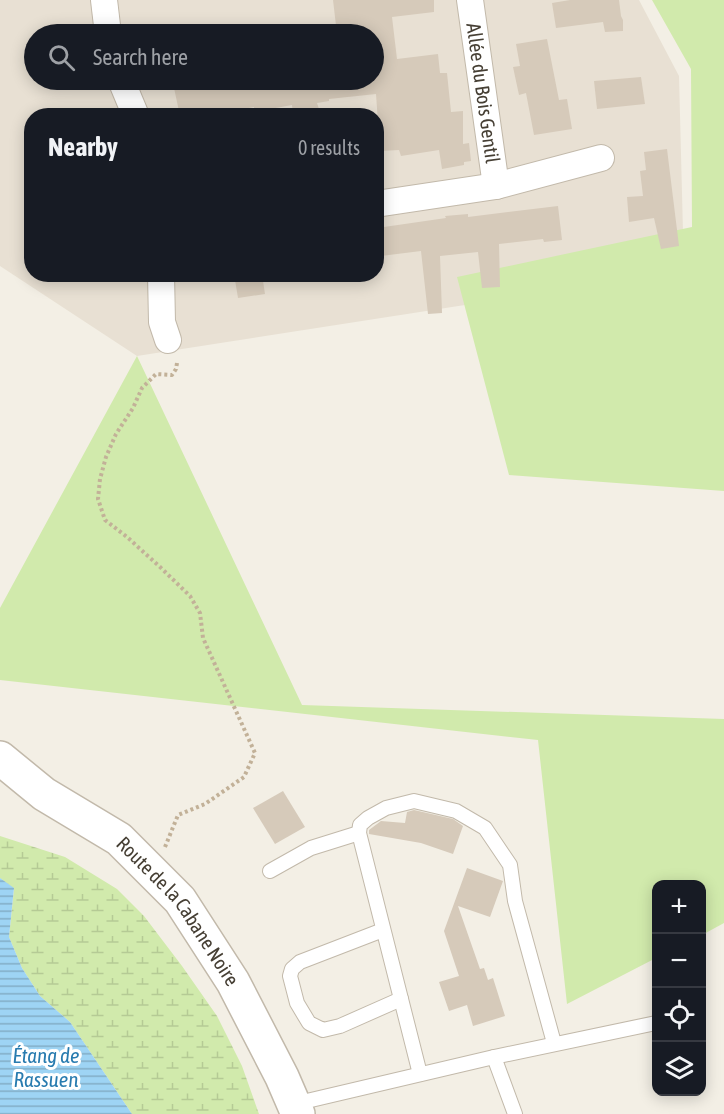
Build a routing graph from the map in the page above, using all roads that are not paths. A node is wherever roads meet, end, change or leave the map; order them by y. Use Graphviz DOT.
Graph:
graph roads {
  1 [pos="104,0"];
  2 [pos="470,0"];
  3 [pos="107,24"];
  4 [pos="126,90"];
  5 [pos="133,108"];
  6 [pos="601,158"];
  7 [pos="496,186"];
  8 [pos="384,203"];
  9 [pos="161,282"];
  10 [pos="168,340"];
  11 [pos="0,758"];
  12 [pos="359,832"];
  13 [pos="270,871"];
  14 [pos="383,930"];
  15 [pos="401,999"];
  16 [pos="652,1024"];
  17 [pos="554,1043"];
  18 [pos="494,1057"];
  19 [pos="420,1074"];
  20 [pos="296,1109"];
  21 [pos="515,1114"];
  1 -- 3 [label="street"];
  2 -- 7 [label="street, Allée du Bois Gentil"];
  4 -- 5 [label="street"];
  6 -- 7 [label="street, Allée du Bois Gentil"];
  7 -- 8 [label="street, Allée du Bois Gentil"];
  9 -- 10 [label="street"];
  11 -- 20 [label="street, Route de la Cabane Noire"];
  12 -- 13 [label="lane"];
  12 -- 14 [label="lane"];
  12 -- 17 [label="lane"];
  14 -- 15 [label="lane"];
  14 -- 15 [label="lane"];
  15 -- 19 [label="lane"];
  16 -- 17 [label="lane"];
  17 -- 18 [label="lane"];
  18 -- 19 [label="lane"];
  18 -- 21 [label="lane"];
  19 -- 20 [label="lane"];
}
